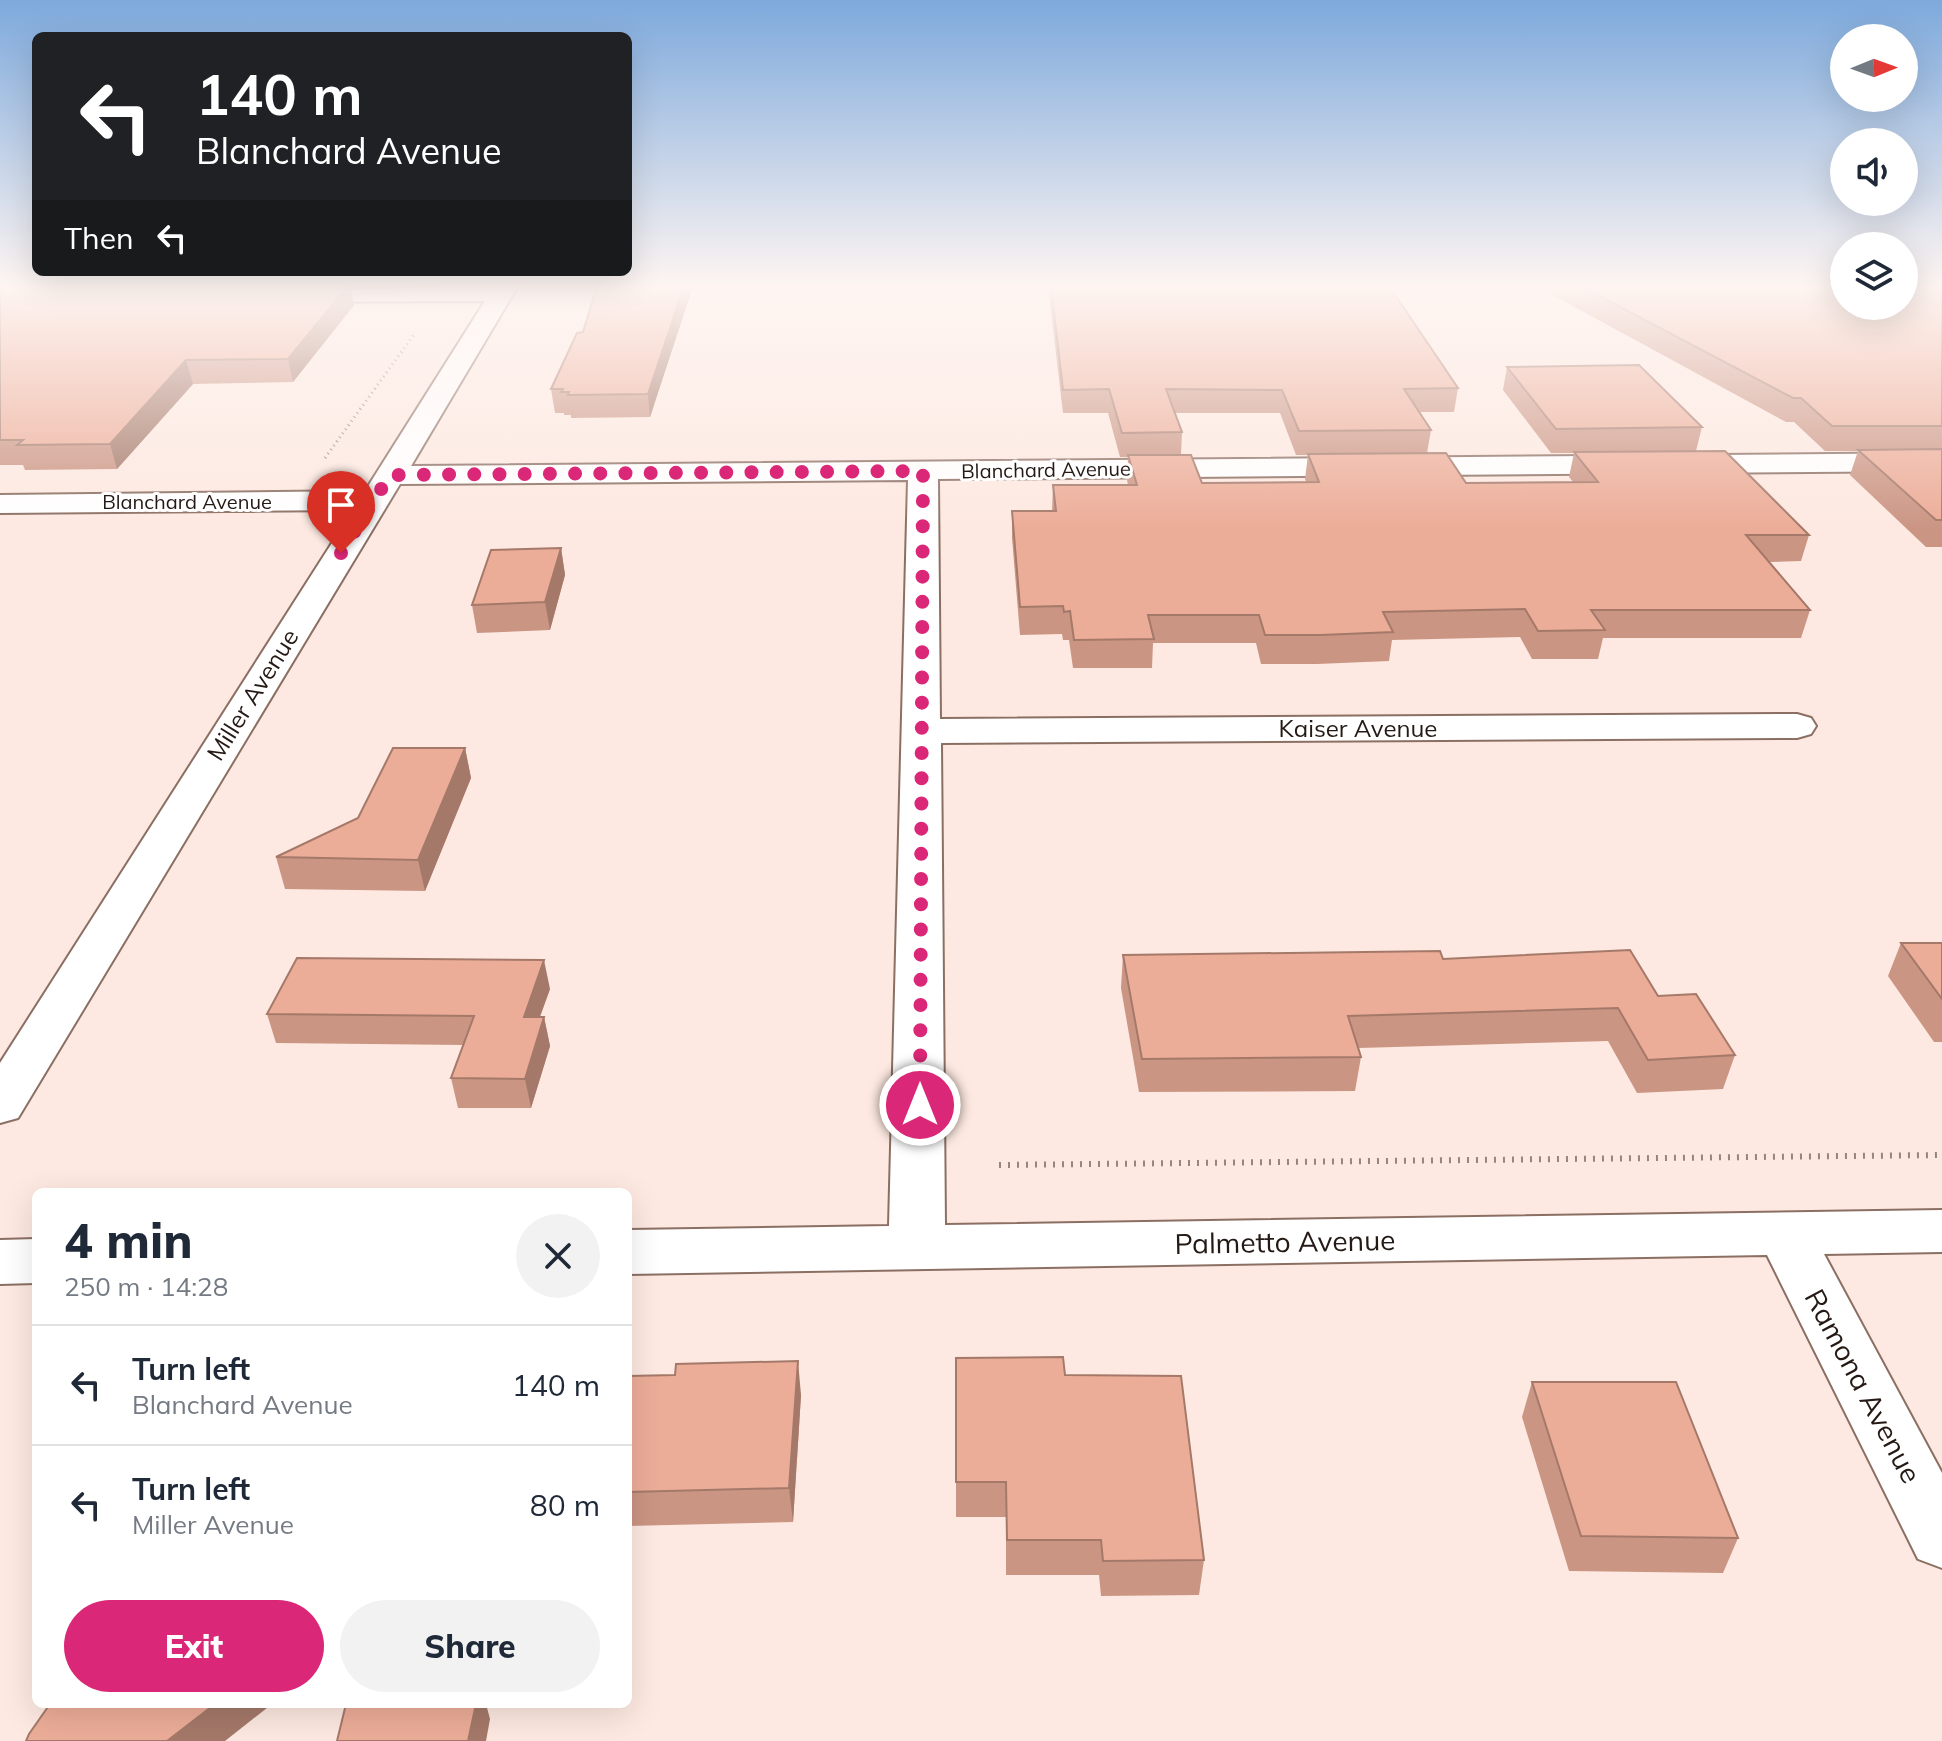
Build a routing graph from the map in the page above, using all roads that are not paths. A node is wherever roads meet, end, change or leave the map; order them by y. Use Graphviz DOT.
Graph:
graph roads {
  1 [pos="456,367"];
  2 [pos="1942,462"];
  3 [pos="923,471"];
  4 [pos="382,488"];
  5 [pos="0,504"];
  6 [pos="1797,726"];
  7 [pos="919,731"];
  8 [pos="0,1105"];
  9 [pos="1942,1231"];
  10 [pos="1785,1234"];
  11 [pos="917,1247"];
  12 [pos="632,1252"];
  13 [pos="32,1261"];
  14 [pos="0,1262"];
  15 [pos="1942,1538"];
  1 -- 4 [label="street, Miller Avenue"];
  2 -- 3 [label="street, Blanchard Avenue"];
  3 -- 4 [label="street, Blanchard Avenue"];
  3 -- 7 [label="street"];
  4 -- 5 [label="street, Blanchard Avenue"];
  4 -- 8 [label="street, Miller Avenue"];
  6 -- 7 [label="street, Kaiser Avenue"];
  7 -- 11 [label="street"];
  9 -- 10 [label="street, Palmetto Avenue"];
  10 -- 11 [label="street, Palmetto Avenue"];
  10 -- 15 [label="street, Ramona Avenue"];
  11 -- 12 [label="street, Palmetto Avenue"];
  13 -- 14 [label="street"];
}
